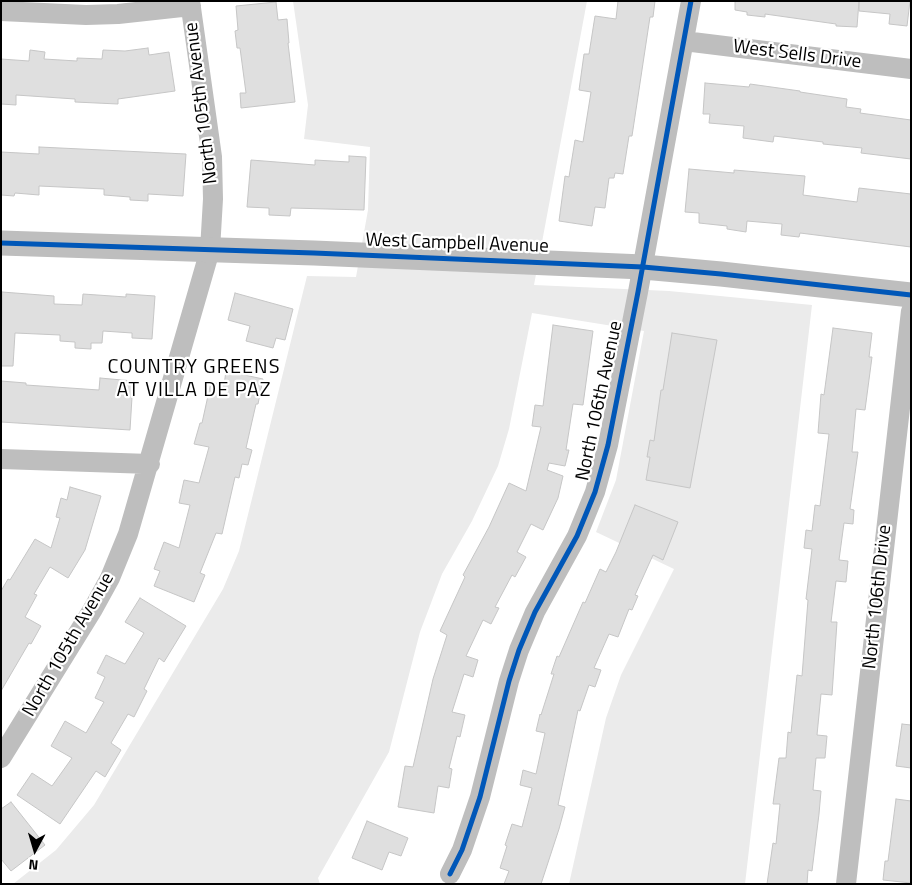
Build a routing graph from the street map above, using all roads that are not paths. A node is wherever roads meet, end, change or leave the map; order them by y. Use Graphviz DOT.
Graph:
graph roads {
  1 [pos="691,1"];
  2 [pos="190,3"];
  3 [pos="1,11"];
  4 [pos="684,41"];
  5 [pos="911,69"];
  6 [pos="1,243"];
  7 [pos="210,250"];
  8 [pos="643,267"];
  9 [pos="911,295"];
  10 [pos="911,311"];
  11 [pos="1,459"];
  12 [pos="150,464"];
  13 [pos="1,758"];
  14 [pos="450,874"];
  15 [pos="846,884"];
  1 -- 4 [label="street, North 106th Avenue"];
  2 -- 3 [label="street"];
  2 -- 7 [label="street, North 105th Avenue"];
  4 -- 5 [label="street, West Sells Drive"];
  4 -- 8 [label="street, North 106th Avenue"];
  6 -- 7 [label="street, West Campbell Avenue"];
  7 -- 8 [label="street, West Campbell Avenue"];
  7 -- 12 [label="street, North 105th Avenue"];
  8 -- 9 [label="street, West Campbell Avenue"];
  8 -- 14 [label="street, North 106th Avenue"];
  10 -- 15 [label="street, North 106th Drive"];
  11 -- 12 [label="street"];
  12 -- 13 [label="street, North 105th Avenue"];
}
